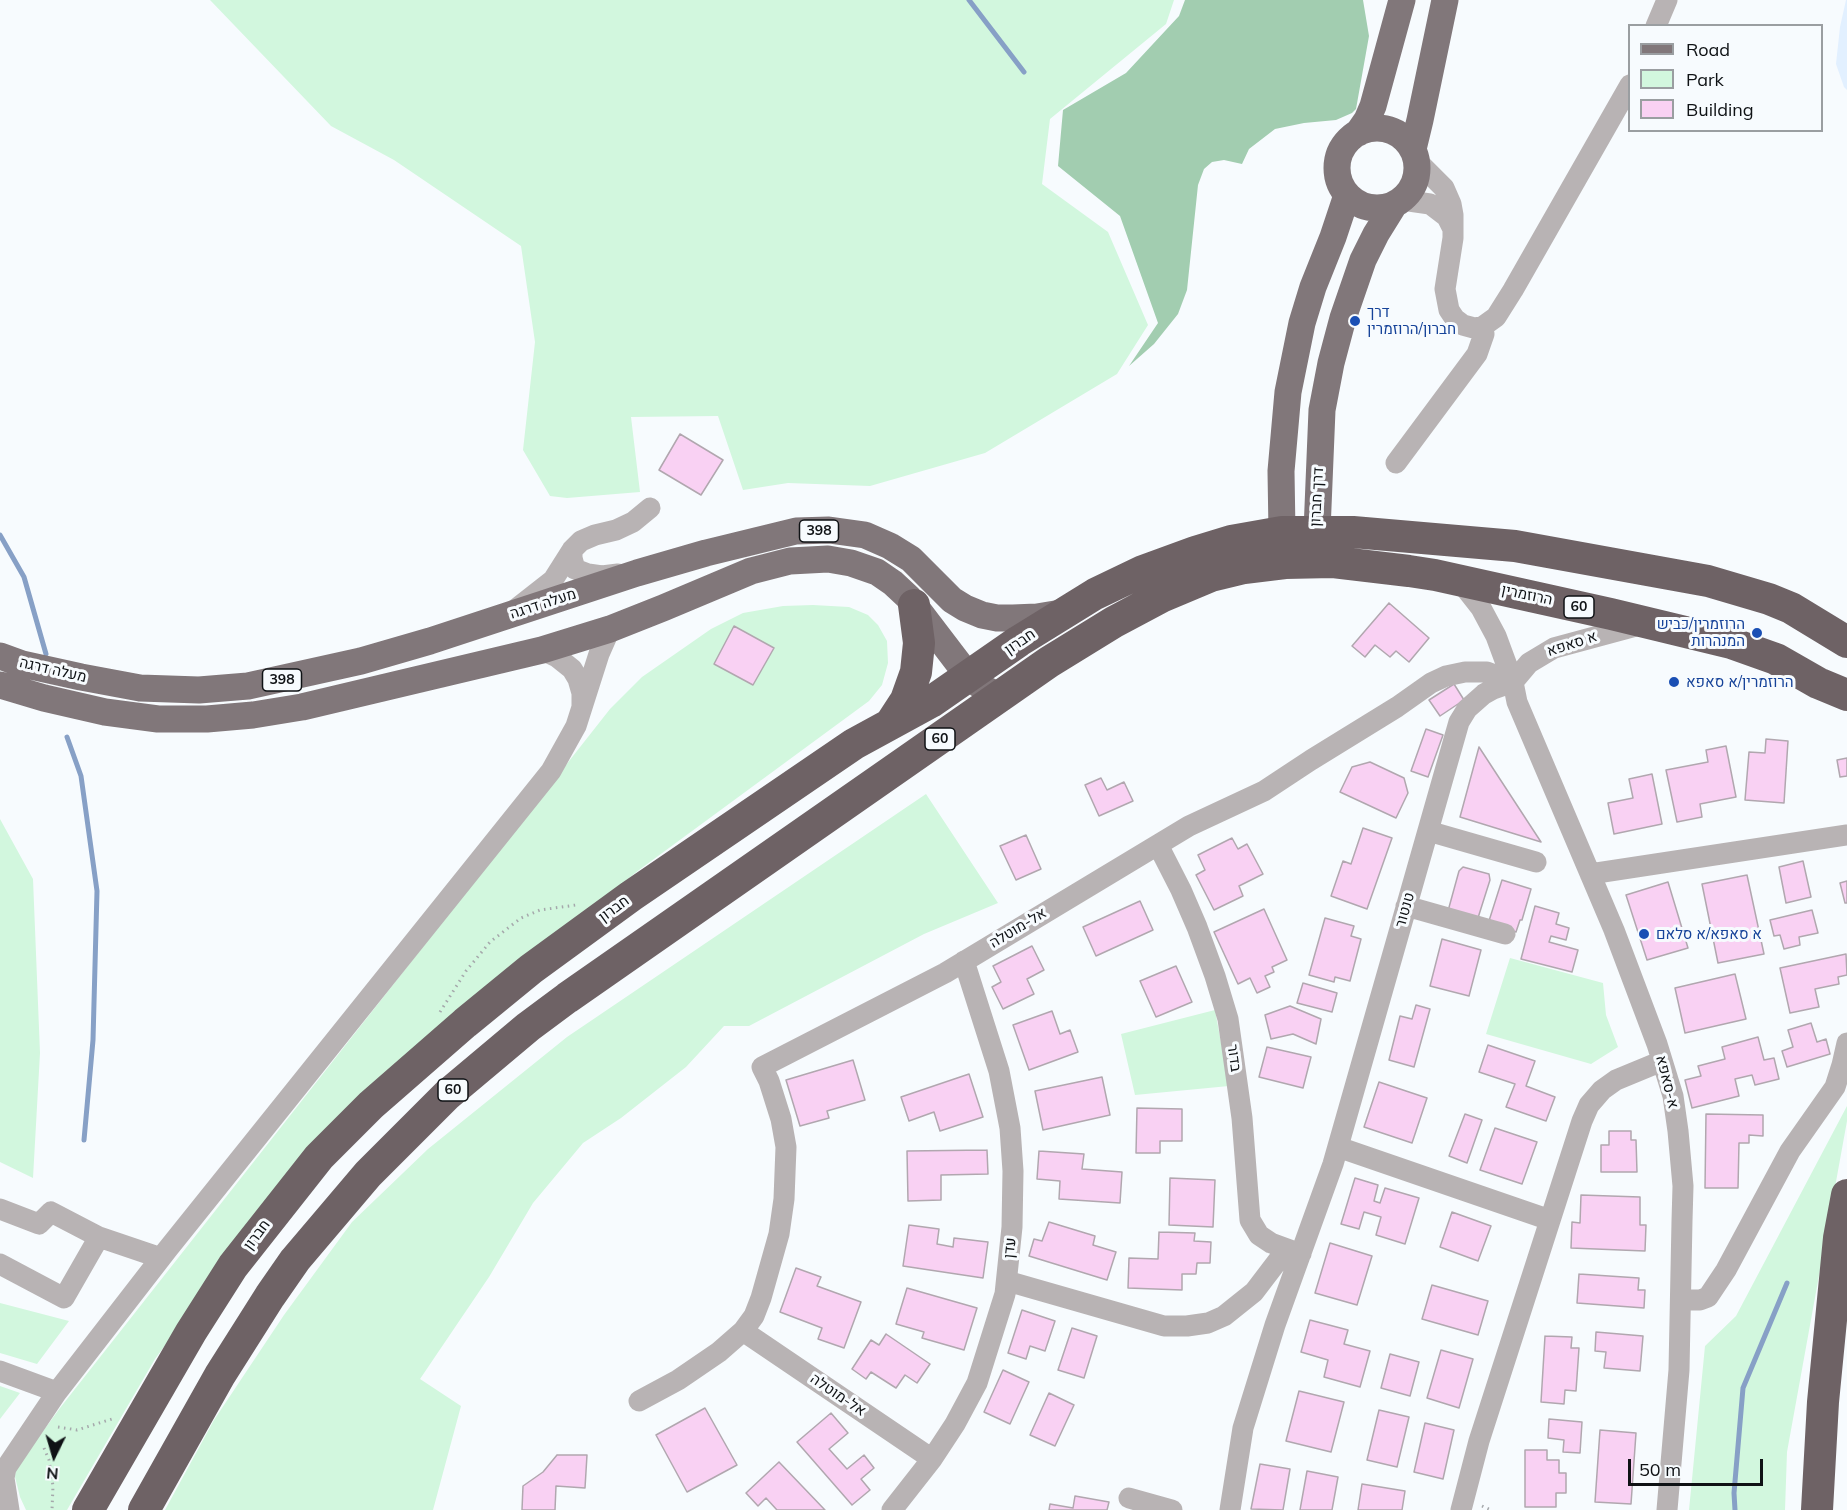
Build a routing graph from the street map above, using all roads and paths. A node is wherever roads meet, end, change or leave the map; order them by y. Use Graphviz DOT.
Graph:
graph roads {
  1 [pos="1387,0"];
  2 [pos="1402,0"];
  3 [pos="1444,0"];
  4 [pos="1667,0"];
  5 [pos="1657,24"];
  6 [pos="1394,33"];
  7 [pos="1628,87"];
  8 [pos="1358,133"];
  9 [pos="1415,155"];
  10 [pos="1347,195"];
  11 [pos="1398,202"];
  12 [pos="1453,229"];
  13 [pos="1482,327"];
  14 [pos="1396,463"];
  15 [pos="650,508"];
  16 [pos="1317,531"];
  17 [pos="1282,532"];
  18 [pos="572,550"];
  19 [pos="1300,562"];
  20 [pos="637,573"];
  21 [pos="1459,580"];
  22 [pos="914,605"];
  23 [pos="1063,613"];
  24 [pos="508,615"];
  25 [pos="1650,623"];
  26 [pos="610,629"];
  27 [pos="1847,642"];
  28 [pos="542,650"];
  29 [pos="0,656"];
  30 [pos="969,677"];
  31 [pos="1513,682"];
  32 [pos="0,685"];
  33 [pos="1847,695"];
  34 [pos="1001,697"];
  35 [pos="582,709"];
  36 [pos="890,724"];
  37 [pos="1428,831"];
  38 [pos="1847,835"];
  39 [pos="1158,845"];
  40 [pos="1536,862"];
  41 [pos="1590,874"];
  42 [pos="1406,906"];
  43 [pos="1505,934"];
  44 [pos="964,961"];
  45 [pos="1847,1043"];
  46 [pos="1662,1061"];
  47 [pos="1336,1156"];
  48 [pos="1847,1195"];
  49 [pos="0,1209"];
  50 [pos="1550,1220"];
  51 [pos="99,1237"];
  52 [pos="1294,1252"];
  53 [pos="161,1258"];
  54 [pos="0,1264"];
  55 [pos="1007,1281"];
  56 [pos="1681,1300"];
  57 [pos="743,1331"];
  58 [pos="0,1371"];
  59 [pos="57,1392"];
  60 [pos="639,1401"];
  61 [pos="148,1407"];
  62 [pos="34,1424"];
  63 [pos="932,1459"];
  64 [pos="6,1488"];
  65 [pos="1129,1498"];
  66 [pos="9,1510"];
  67 [pos="15,1510"];
  68 [pos="52,1510"];
  69 [pos="88,1510"];
  70 [pos="144,1510"];
  71 [pos="892,1510"];
  72 [pos="1172,1510"];
  73 [pos="1230,1510"];
  74 [pos="1461,1510"];
  75 [pos="1667,1510"];
  76 [pos="1817,1510"];
  1 -- 6 [label="street"];
  2 -- 6 [label="main road"];
  3 -- 9 [label="main road"];
  4 -- 5 [label="street"];
  6 -- 8 [label="main road"];
  7 -- 13 [label="street"];
  8 -- 9 [label="main road"];
  8 -- 10 [label="main road"];
  9 -- 11 [label="main road"];
  9 -- 12 [label="street"];
  10 -- 11 [label="main road"];
  10 -- 17 [label="main road"];
  11 -- 12 [label="street"];
  11 -- 16 [label="main road, דרך חברון"];
  12 -- 13 [label="street"];
  13 -- 14 [label="street"];
  15 -- 18 [label="street"];
  16 -- 17 [label="highway, חברון / 60"];
  16 -- 19 [label="main road, דרך חברון"];
  16 -- 27 [label="highway, 60"];
  17 -- 19 [label="main road"];
  17 -- 23 [label="highway, חברון / 60"];
  18 -- 20 [label="street"];
  18 -- 24 [label="street"];
  19 -- 21 [label="highway, הרוזמרין / 60"];
  19 -- 34 [label="highway, 60"];
  20 -- 23 [label="main road, מעלה דרגה / 398"];
  20 -- 24 [label="main road, מעלה דרגה / 398"];
  21 -- 25 [label="highway, הרוזמרין / 60"];
  21 -- 31 [label="street"];
  22 -- 26 [label="main road, מעלה דרגה / 398"];
  22 -- 30 [label="main road, מעלה דרגה / 398"];
  22 -- 36 [label="highway"];
  23 -- 30 [label="highway, חברון / 60"];
  24 -- 29 [label="main road, מעלה דרגה / 398"];
  25 -- 31 [label="street, א סאפא"];
  25 -- 33 [label="highway, הרוזמרין / 60"];
  26 -- 28 [label="main road, מעלה דרגה / 398"];
  26 -- 35 [label="street"];
  28 -- 32 [label="main road, מעלה דרגה / 398"];
  28 -- 35 [label="street"];
  30 -- 34 [label="main road, מעלה דרגה"];
  30 -- 36 [label="highway, חברון / 60"];
  31 -- 37 [label="street, טנטור"];
  31 -- 39 [label="street, אל-מוטלה"];
  31 -- 41 [label="street, א-סאפא"];
  34 -- 70 [label="highway, 60"];
  35 -- 53 [label="street"];
  36 -- 61 [label="highway, חברון / 60"];
  37 -- 40 [label="street"];
  37 -- 42 [label="street, טנטור"];
  38 -- 41 [label="street"];
  39 -- 44 [label="street, אל-מוטלה"];
  39 -- 52 [label="street, בדור"];
  41 -- 46 [label="street, א-סאפא"];
  42 -- 43 [label="street"];
  42 -- 47 [label="street, טנטור"];
  44 -- 55 [label="street, עדן"];
  44 -- 57 [label="street, אל-מוטלה"];
  45 -- 56 [label="street"];
  46 -- 50 [label="street"];
  46 -- 56 [label="street, א-סאפא"];
  47 -- 50 [label="street"];
  47 -- 52 [label="street, טנטור"];
  48 -- 76 [label="highway"];
  49 -- 51 [label="street"];
  50 -- 74 [label="street"];
  51 -- 53 [label="street"];
  51 -- 54 [label="street"];
  52 -- 55 [label="street"];
  52 -- 73 [label="street, טנטור"];
  53 -- 59 [label="street"];
  55 -- 63 [label="street, עדן"];
  56 -- 75 [label="street, א-סאפא"];
  57 -- 60 [label="street, אל-מוטלה"];
  57 -- 63 [label="street, אל-מוטלה"];
  58 -- 59 [label="street"];
  59 -- 62 [label="street"];
  61 -- 62 [label="path"];
  61 -- 69 [label="highway, חברון / 60"];
  62 -- 64 [label="street"];
  62 -- 68 [label="path"];
  63 -- 71 [label="street, עדן"];
  64 -- 66 [label="street"];
  64 -- 67 [label="street"];
  65 -- 72 [label="street"];
}
